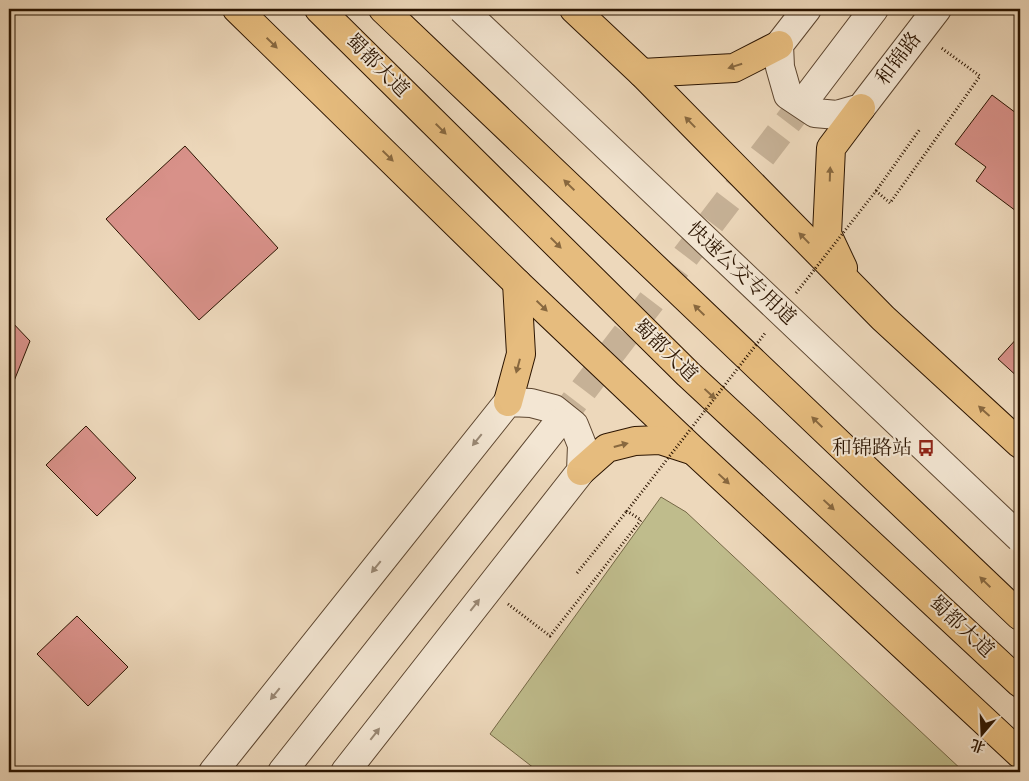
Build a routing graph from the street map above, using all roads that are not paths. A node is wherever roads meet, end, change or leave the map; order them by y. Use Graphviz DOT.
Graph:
graph roads {
  1 [pos="237,9"];
  2 [pos="319,9"];
  3 [pos="383,9"];
  4 [pos="462,9"];
  5 [pos="574,9"];
  6 [pos="807,9"];
  7 [pos="874,9"];
  8 [pos="937,9"];
  9 [pos="779,45"];
  10 [pos="642,73"];
  11 [pos="808,96"];
  12 [pos="861,108"];
  13 [pos="518,283"];
  14 [pos="852,287"];
  15 [pos="508,402"];
  16 [pos="558,423"];
  17 [pos="1020,444"];
  18 [pos="694,452"];
  19 [pos="581,470"];
  20 [pos="1020,538"];
  21 [pos="1020,616"];
  22 [pos="1020,683"];
  23 [pos="1020,754"];
  24 [pos="213,772"];
  25 [pos="282,772"];
  26 [pos="345,772"];
  1 -- 13 [label="main road, one-way"];
  2 -- 22 [label="main road, 蜀都大道, one-way"];
  21 -- 3 [label="main road, one-way"];
  4 -- 20 [label="street, 快速公交专用道, bridge"];
  5 -- 10 [label="main road"];
  6 -- 9 [label="street"];
  7 -- 11 [label="street"];
  8 -- 12 [label="street, 和锦路"];
  9 -- 10 [label="main road, one-way"];
  9 -- 12 [label="street"];
  14 -- 10 [label="main road, one-way"];
  14 -- 12 [label="main road, one-way"];
  13 -- 15 [label="main road, one-way"];
  13 -- 18 [label="main road, one-way"];
  17 -- 14 [label="main road, one-way"];
  15 -- 19 [label="street"];
  15 -- 24 [label="street, one-way"];
  16 -- 25 [label="street"];
  19 -- 18 [label="main road, one-way"];
  18 -- 23 [label="main road, one-way"];
  26 -- 19 [label="street, one-way"];
}
